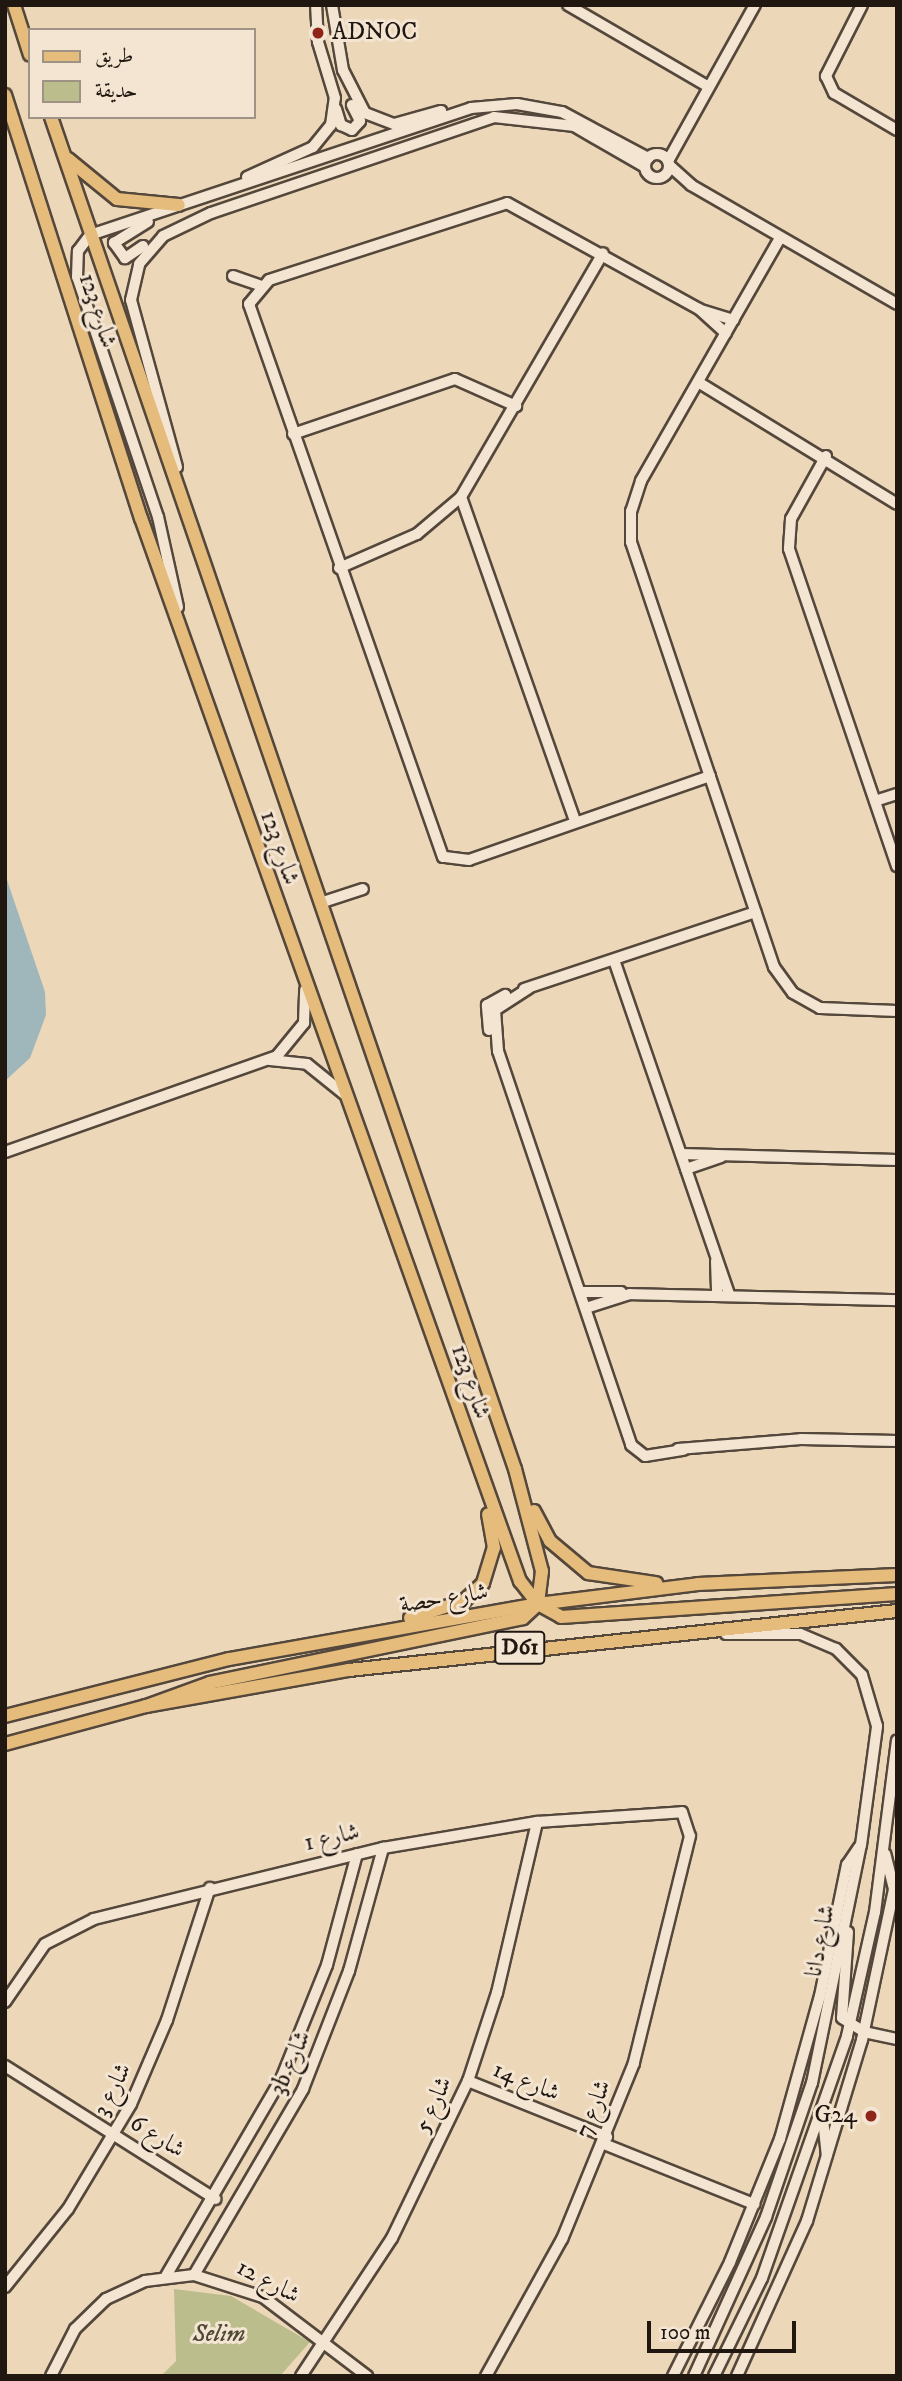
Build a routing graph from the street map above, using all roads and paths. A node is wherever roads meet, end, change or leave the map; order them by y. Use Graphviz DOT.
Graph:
graph roads {
  1 [pos="15,5"];
  2 [pos="316,5"];
  3 [pos="332,5"];
  4 [pos="568,5"];
  5 [pos="755,5"];
  6 [pos="862,5"];
  7 [pos="581,8"];
  8 [pos="28,48"];
  9 [pos="343,69"];
  10 [pos="707,86"];
  11 [pos="5,95"];
  12 [pos="335,106"];
  13 [pos="451,112"];
  14 [pos="52,119"];
  15 [pos="897,130"];
  16 [pos="679,132"];
  17 [pos="65,156"];
  18 [pos="649,160"];
  19 [pos="669,163"];
  20 [pos="659,178"];
  21 [pos="239,184"];
  22 [pos="691,185"];
  23 [pos="173,207"];
  24 [pos="211,214"];
  25 [pos="90,235"];
  26 [pos="780,238"];
  27 [pos="603,253"];
  28 [pos="233,276"];
  29 [pos="259,285"];
  30 [pos="897,304"];
  31 [pos="699,309"];
  32 [pos="733,320"];
  33 [pos="726,333"];
  34 [pos="698,382"];
  35 [pos="516,406"];
  36 [pos="293,434"];
  37 [pos="827,456"];
  38 [pos="457,501"];
  39 [pos="897,504"];
  40 [pos="194,537"];
  41 [pos="339,568"];
  42 [pos="183,640"];
  43 [pos="710,776"];
  44 [pos="897,794"];
  45 [pos="875,801"];
  46 [pos="575,820"];
  47 [pos="897,866"];
  48 [pos="363,890"];
  49 [pos="320,903"];
  50 [pos="755,912"];
  51 [pos="614,960"];
  52 [pos="303,980"];
  53 [pos="897,1012"];
  54 [pos="267,1061"];
  55 [pos="354,1105"];
  56 [pos="5,1152"];
  57 [pos="681,1154"];
  58 [pos="734,1155"];
  59 [pos="897,1160"];
  60 [pos="686,1169"];
  61 [pos="713,1248"];
  62 [pos="580,1292"];
  63 [pos="631,1294"];
  64 [pos="717,1296"];
  65 [pos="730,1296"];
  66 [pos="897,1300"];
  67 [pos="586,1308"];
  68 [pos="897,1441"];
  69 [pos="515,1469"];
  70 [pos="482,1482"];
  71 [pos="897,1575"];
  72 [pos="698,1584"];
  73 [pos="897,1594"];
  74 [pos="538,1604"];
  75 [pos="897,1611"];
  76 [pos="695,1630"];
  77 [pos="349,1636"];
  78 [pos="146,1706"];
  79 [pos="5,1716"];
  80 [pos="897,1740"];
  81 [pos="5,1744"];
  82 [pos="896,1765"];
  83 [pos="537,1822"];
  84 [pos="897,1822"];
  85 [pos="887,1833"];
  86 [pos="690,1836"];
  87 [pos="861,1845"];
  88 [pos="383,1848"];
  89 [pos="884,1852"];
  90 [pos="357,1854"];
  91 [pos="210,1888"];
  92 [pos="846,1926"];
  93 [pos="5,2002"];
  94 [pos="869,2011"];
  95 [pos="850,2025"];
  96 [pos="864,2032"];
  97 [pos="897,2037"];
  98 [pos="5,2066"];
  99 [pos="468,2081"];
  100 [pos="822,2114"];
  101 [pos="114,2135"];
  102 [pos="605,2140"];
  103 [pos="827,2161"];
  104 [pos="215,2199"];
  105 [pos="754,2204"];
  106 [pos="194,2275"];
  107 [pos="166,2276"];
  108 [pos="5,2287"];
  109 [pos="326,2342"];
  110 [pos="51,2376"];
  111 [pos="301,2376"];
  112 [pos="367,2376"];
  113 [pos="486,2376"];
  114 [pos="673,2376"];
  115 [pos="694,2376"];
  116 [pos="714,2376"];
  117 [pos="737,2376"];
  1 -- 8 [label="main road"];
  2 -- 12 [label="street"];
  3 -- 9 [label="street"];
  4 -- 7 [label="street"];
  5 -- 10 [label="street"];
  6 -- 15 [label="street"];
  7 -- 10 [label="street"];
  9 -- 12 [label="street"];
  9 -- 13 [label="street"];
  10 -- 16 [label="street"];
  11 -- 42 [label="main road, شارع 123"];
  12 -- 21 [label="street"];
  13 -- 18 [label="street"];
  13 -- 21 [label="street"];
  14 -- 17 [label="main road, شارع 123"];
  16 -- 18 [label="street"];
  16 -- 19 [label="street"];
  17 -- 23 [label="main road"];
  17 -- 25 [label="main road, شارع 123"];
  18 -- 19 [label="street"];
  18 -- 20 [label="street"];
  18 -- 24 [label="street"];
  19 -- 20 [label="street"];
  19 -- 22 [label="street"];
  20 -- 22 [label="street"];
  21 -- 23 [label="street"];
  22 -- 26 [label="street"];
  23 -- 24 [label="street"];
  23 -- 25 [label="street"];
  24 -- 40 [label="street"];
  25 -- 40 [label="main road, شارع 123"];
  25 -- 42 [label="street"];
  26 -- 30 [label="street"];
  26 -- 32 [label="street"];
  27 -- 29 [label="street"];
  27 -- 31 [label="street"];
  27 -- 35 [label="street"];
  28 -- 29 [label="street"];
  29 -- 36 [label="street"];
  31 -- 32 [label="street"];
  31 -- 33 [label="street"];
  32 -- 33 [label="street"];
  33 -- 34 [label="street"];
  34 -- 37 [label="street"];
  34 -- 43 [label="street"];
  35 -- 36 [label="street"];
  35 -- 38 [label="street"];
  36 -- 41 [label="street"];
  37 -- 39 [label="street"];
  37 -- 45 [label="street"];
  38 -- 41 [label="street"];
  38 -- 46 [label="street"];
  40 -- 49 [label="main road, شارع 123"];
  41 -- 46 [label="street"];
  42 -- 52 [label="main road, شارع 123"];
  43 -- 46 [label="street"];
  43 -- 50 [label="street"];
  44 -- 45 [label="street"];
  45 -- 47 [label="street"];
  48 -- 49 [label="street"];
  49 -- 69 [label="main road, شارع 123"];
  50 -- 51 [label="street"];
  50 -- 53 [label="street"];
  51 -- 57 [label="street"];
  51 -- 62 [label="street"];
  52 -- 54 [label="street"];
  52 -- 55 [label="main road, شارع 123"];
  54 -- 55 [label="street"];
  54 -- 56 [label="street"];
  55 -- 70 [label="main road, شارع 123"];
  57 -- 58 [label="street"];
  57 -- 60 [label="street"];
  58 -- 59 [label="street"];
  58 -- 60 [label="street"];
  60 -- 61 [label="street"];
  61 -- 64 [label="street"];
  61 -- 65 [label="street"];
  62 -- 63 [label="street"];
  62 -- 67 [label="street"];
  63 -- 64 [label="street"];
  63 -- 67 [label="street"];
  64 -- 65 [label="street"];
  65 -- 66 [label="street"];
  67 -- 68 [label="street"];
  69 -- 72 [label="main road"];
  69 -- 74 [label="main road, شارع 123"];
  70 -- 74 [label="main road, شارع 123"];
  70 -- 77 [label="main road"];
  71 -- 72 [label="main road, شارع حصة / D61"];
  72 -- 74 [label="main road, شارع حصة / D61"];
  73 -- 74 [label="main road"];
  74 -- 77 [label="main road, شارع حصة / D61"];
  74 -- 78 [label="main road"];
  75 -- 76 [label="main road, D61"];
  76 -- 78 [label="main road, D61"];
  76 -- 87 [label="street, شارع دانا"];
  77 -- 79 [label="main road, شارع حصة / D61"];
  78 -- 81 [label="main road, D61"];
  80 -- 82 [label="street, شارع دانا"];
  82 -- 85 [label="street, شارع دانا"];
  83 -- 86 [label="street, شارع 1"];
  83 -- 88 [label="street, شارع 1"];
  83 -- 99 [label="street, شارع 5"];
  84 -- 85 [label="street"];
  85 -- 89 [label="street, شارع دانا"];
  86 -- 102 [label="street, شارع 7"];
  87 -- 92 [label="street, شارع دانا"];
  87 -- 105 [label="street"];
  88 -- 90 [label="street, شارع 1"];
  88 -- 106 [label="street, 3b شارع"];
  89 -- 94 [label="street"];
  89 -- 95 [label="street, شارع دانا"];
  90 -- 91 [label="street, شارع 1"];
  90 -- 104 [label="street, 3b شارع"];
  91 -- 93 [label="street, شارع 1"];
  91 -- 101 [label="street, شارع 3"];
  92 -- 95 [label="street"];
  92 -- 115 [label="street, شارع دانا"];
  94 -- 96 [label="street"];
  94 -- 97 [label="street"];
  95 -- 96 [label="street"];
  95 -- 100 [label="street, شارع دانا"];
  96 -- 97 [label="street"];
  96 -- 103 [label="street"];
  98 -- 101 [label="street, شارع 6"];
  99 -- 102 [label="street, شارع 14"];
  99 -- 109 [label="street, شارع 5"];
  100 -- 103 [label="street"];
  100 -- 116 [label="street, شارع دانا"];
  101 -- 104 [label="street, شارع 6"];
  101 -- 108 [label="street, شارع 3"];
  102 -- 105 [label="street, شارع 14"];
  102 -- 113 [label="street, شارع 7"];
  103 -- 117 [label="street"];
  104 -- 107 [label="street, 3b شارع"];
  105 -- 114 [label="street"];
  106 -- 107 [label="street, شارع 12"];
  106 -- 109 [label="street, شارع 12"];
  107 -- 110 [label="street, شارع 12"];
  109 -- 111 [label="street, شارع 5"];
  109 -- 112 [label="street, شارع 12"];
}
